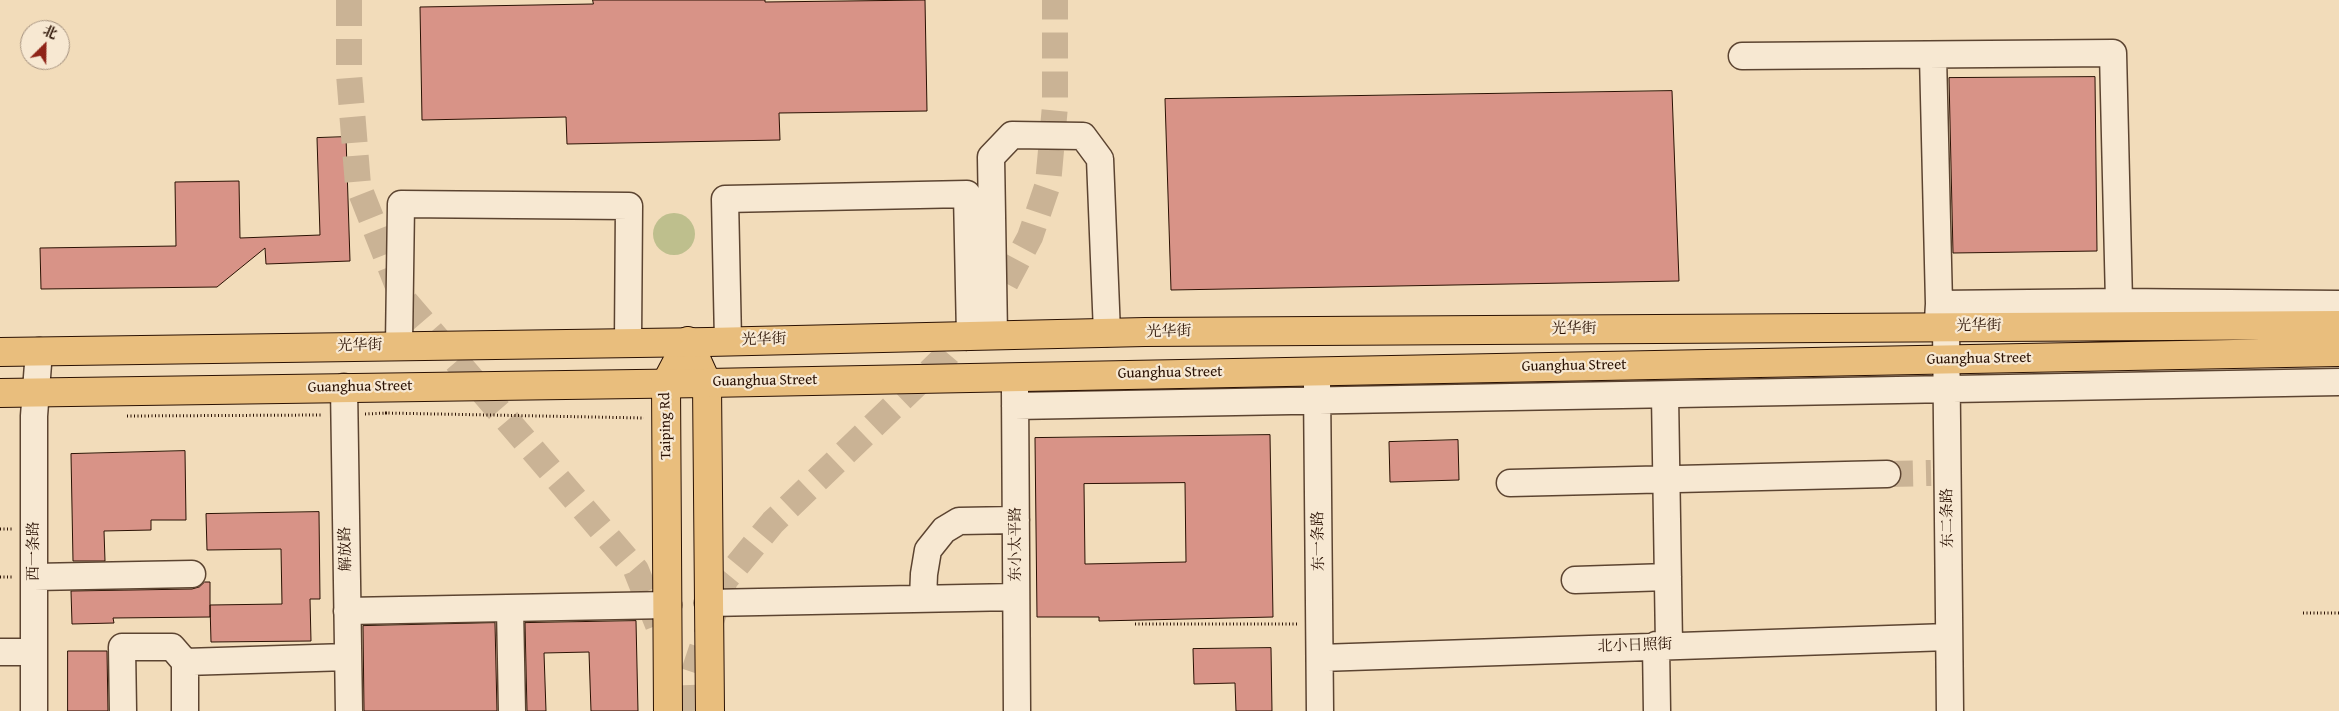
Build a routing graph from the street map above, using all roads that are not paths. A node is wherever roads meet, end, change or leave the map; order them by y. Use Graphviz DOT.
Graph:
graph roads {
  1 [pos="1742,56"];
  2 [pos="1933,56"];
  3 [pos="2119,302"];
  4 [pos="2339,304"];
  5 [pos="1941,318"];
  6 [pos="2339,325"];
  7 [pos="1107,333"];
  8 [pos="982,336"];
  9 [pos="688,341"];
  10 [pos="728,341"];
  11 [pos="628,342"];
  12 [pos="399,345"];
  13 [pos="39,351"];
  14 [pos="0,352"];
  15 [pos="2339,352"];
  16 [pos="1946,360"];
  17 [pos="1317,370"];
  18 [pos="1015,376"];
  19 [pos="2339,382"];
  20 [pos="666,383"];
  21 [pos="708,383"];
  22 [pos="344,387"];
  23 [pos="1946,390"];
  24 [pos="34,392"];
  25 [pos="0,393"];
  26 [pos="1666,394"];
  27 [pos="1317,401"];
  28 [pos="1015,406"];
  29 [pos="1887,474"];
  30 [pos="1667,479"];
  31 [pos="1510,483"];
  32 [pos="1016,520"];
  33 [pos="192,574"];
  34 [pos="34,577"];
  35 [pos="1668,577"];
  36 [pos="1575,580"];
  37 [pos="1016,597"];
  38 [pos="923,599"];
  39 [pos="708,603"];
  40 [pos="668,605"];
  41 [pos="510,608"];
  42 [pos="347,611"];
  43 [pos="1949,636"];
  44 [pos="1663,645"];
  45 [pos="0,652"];
  46 [pos="34,652"];
  47 [pos="348,658"];
  48 [pos="1320,658"];
  49 [pos="186,662"];
  50 [pos="34,711"];
  51 [pos="123,711"];
  52 [pos="185,711"];
  53 [pos="349,711"];
  54 [pos="512,711"];
  55 [pos="668,711"];
  56 [pos="710,711"];
  57 [pos="1017,711"];
  58 [pos="1320,711"];
  59 [pos="1657,711"];
  60 [pos="1950,711"];
  1 -- 2 [label="street"];
  2 -- 3 [label="street"];
  2 -- 5 [label="street, 东二条路"];
  3 -- 4 [label="street"];
  3 -- 5 [label="street"];
  5 -- 6 [label="main road, 光华街"];
  5 -- 7 [label="main road, 光华街"];
  5 -- 16 [label="street, 东二条路"];
  7 -- 8 [label="main road, 光华街"];
  7 -- 8 [label="street"];
  8 -- 10 [label="main road, 光华街"];
  8 -- 10 [label="street"];
  9 -- 10 [label="main road, 光华街"];
  9 -- 11 [label="main road, 光华街"];
  9 -- 20 [label="main road, Taiping Rd"];
  9 -- 21 [label="main road"];
  11 -- 12 [label="main road, 光华街"];
  11 -- 12 [label="street"];
  12 -- 13 [label="main road, 光华街"];
  13 -- 14 [label="main road, 光华街"];
  13 -- 24 [label="street, 西一条路"];
  15 -- 16 [label="main road, Guanghua Street"];
  16 -- 17 [label="main road, Guanghua Street"];
  16 -- 23 [label="street, 东二条路"];
  17 -- 18 [label="main road, Guanghua Street"];
  17 -- 27 [label="street, 东一条路"];
  18 -- 21 [label="main road, Guanghua Street"];
  18 -- 28 [label="street, 东小太平路"];
  19 -- 23 [label="street"];
  20 -- 21 [label="main road, Guanghua Street"];
  20 -- 22 [label="main road, Guanghua Street"];
  20 -- 40 [label="main road, Taiping Rd"];
  21 -- 39 [label="main road"];
  22 -- 24 [label="main road, Guanghua Street"];
  22 -- 42 [label="street, 解放路"];
  23 -- 26 [label="street"];
  23 -- 43 [label="street, 东二条路"];
  24 -- 25 [label="main road, Guanghua Street"];
  24 -- 34 [label="street, 西一条路"];
  26 -- 27 [label="street"];
  26 -- 30 [label="street"];
  27 -- 28 [label="street"];
  27 -- 48 [label="street, 东一条路"];
  28 -- 32 [label="street, 东小太平路"];
  29 -- 30 [label="street"];
  30 -- 31 [label="street"];
  30 -- 35 [label="street"];
  32 -- 37 [label="street, 东小太平路"];
  32 -- 38 [label="street"];
  33 -- 34 [label="street"];
  34 -- 46 [label="street, 西一条路"];
  35 -- 36 [label="street"];
  35 -- 44 [label="street"];
  37 -- 38 [label="street"];
  37 -- 57 [label="street, 东小太平路"];
  38 -- 39 [label="street"];
  39 -- 56 [label="main road"];
  40 -- 41 [label="street"];
  40 -- 55 [label="main road, Taiping Rd"];
  41 -- 42 [label="street"];
  41 -- 54 [label="street"];
  42 -- 47 [label="street, 解放路"];
  43 -- 44 [label="street, 北小日照街"];
  43 -- 60 [label="street, 东二条路"];
  44 -- 48 [label="street, 北小日照街"];
  44 -- 59 [label="street"];
  45 -- 46 [label="street"];
  46 -- 50 [label="street, 西一条路"];
  47 -- 49 [label="street"];
  47 -- 53 [label="street, 解放路"];
  48 -- 58 [label="street, 东一条路"];
  49 -- 51 [label="street"];
  49 -- 52 [label="street"];
}
